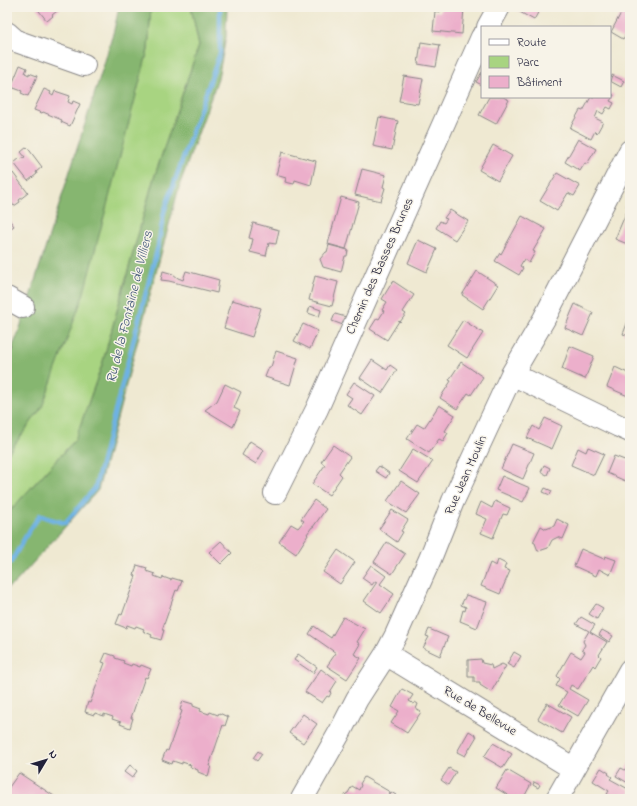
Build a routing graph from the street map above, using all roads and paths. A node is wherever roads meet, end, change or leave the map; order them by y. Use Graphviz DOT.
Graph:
graph roads {
  1 [pos="499,7"];
  2 [pos="489,26"];
  3 [pos="7,33"];
  4 [pos="481,39"];
  5 [pos="84,65"];
  6 [pos="629,156"];
  7 [pos="512,374"];
  8 [pos="630,431"];
  9 [pos="275,493"];
  10 [pos="386,654"];
  11 [pos="630,670"];
  12 [pos="574,769"];
  13 [pos="302,799"];
  14 [pos="557,799"];
  1 -- 2 [label="street"];
  3 -- 5 [label="street"];
  4 -- 9 [label="street, Chemin des Basses Brunes"];
  6 -- 7 [label="street, Rue Jean Moulin"];
  7 -- 8 [label="street"];
  7 -- 10 [label="street, Rue Jean Moulin"];
  10 -- 12 [label="street, Rue de Bellevue"];
  10 -- 13 [label="street, Rue Jean Moulin"];
  11 -- 12 [label="street"];
  12 -- 14 [label="street"];
}
